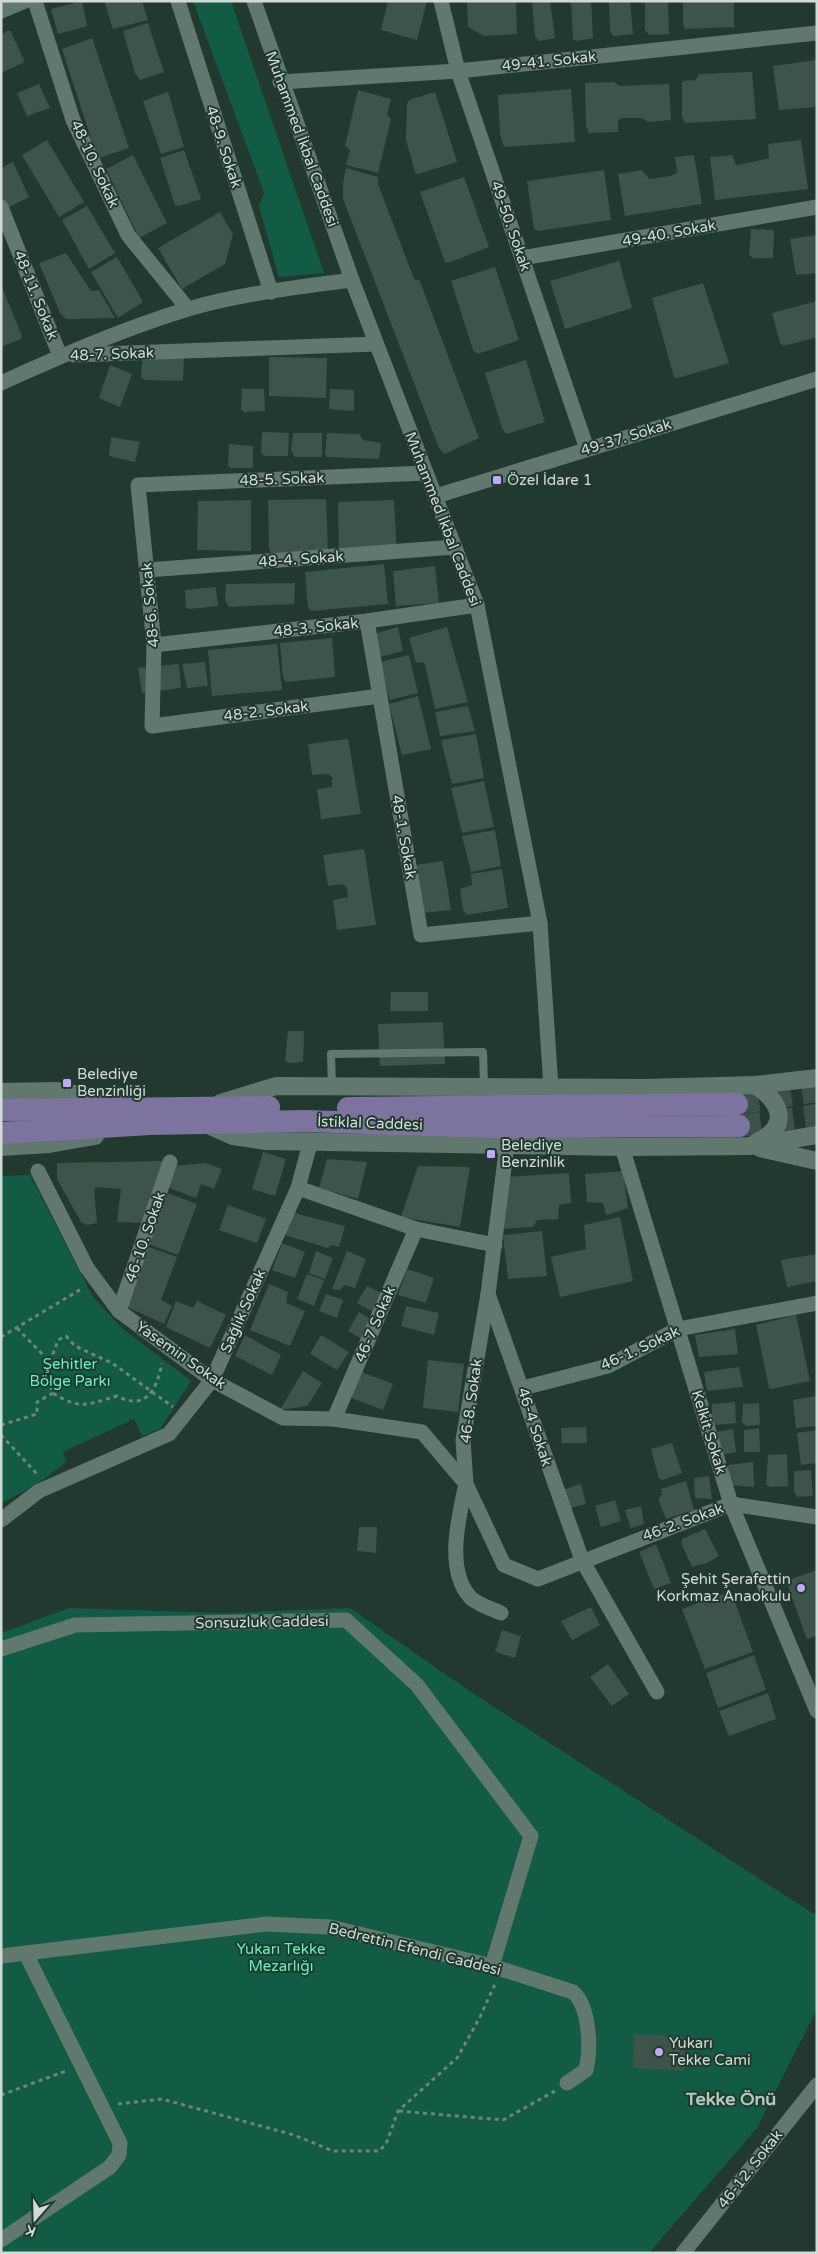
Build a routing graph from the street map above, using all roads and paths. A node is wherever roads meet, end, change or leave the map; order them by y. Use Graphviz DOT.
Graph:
graph roads {
  1 [pos="25,1"];
  2 [pos="35,1"];
  3 [pos="178,1"];
  4 [pos="254,1"];
  5 [pos="441,1"];
  6 [pos="1,11"];
  7 [pos="817,33"];
  8 [pos="458,71"];
  9 [pos="280,82"];
  10 [pos="1,207"];
  11 [pos="817,207"];
  12 [pos="522,258"];
  13 [pos="352,280"];
  14 [pos="271,292"];
  15 [pos="188,309"];
  16 [pos="376,344"];
  17 [pos="60,356"];
  18 [pos="817,379"];
  19 [pos="1,384"];
  20 [pos="587,449"];
  21 [pos="426,473"];
  22 [pos="138,485"];
  23 [pos="436,496"];
  24 [pos="455,547"];
  25 [pos="147,570"];
  26 [pos="477,605"];
  27 [pos="367,621"];
  28 [pos="154,645"];
  29 [pos="380,696"];
  30 [pos="152,726"];
  31 [pos="540,923"];
  32 [pos="817,1078"];
  33 [pos="484,1085"];
  34 [pos="755,1085"];
  35 [pos="332,1086"];
  36 [pos="551,1087"];
  37 [pos="1,1092"];
  38 [pos="1,1110"];
  39 [pos="208,1114"];
  40 [pos="145,1115"];
  41 [pos="738,1115"];
  42 [pos="1,1133"];
  43 [pos="817,1135"];
  44 [pos="310,1140"];
  45 [pos="507,1144"];
  46 [pos="750,1146"];
  47 [pos="1,1147"];
  48 [pos="622,1147"];
  49 [pos="817,1161"];
  50 [pos="170,1162"];
  51 [pos="38,1170"];
  52 [pos="298,1188"];
  53 [pos="416,1229"];
  54 [pos="495,1245"];
  55 [pos="98,1282"];
  56 [pos="488,1294"];
  57 [pos="817,1303"];
  58 [pos="119,1311"];
  59 [pos="17,1328"];
  60 [pos="678,1329"];
  61 [pos="1,1337"];
  62 [pos="165,1345"];
  63 [pos="50,1362"];
  64 [pos="212,1380"];
  65 [pos="523,1388"];
  66 [pos="53,1392"];
  67 [pos="152,1393"];
  68 [pos="183,1415"];
  69 [pos="334,1419"];
  70 [pos="1,1424"];
  71 [pos="1,1435"];
  72 [pos="466,1484"];
  73 [pos="39,1491"];
  74 [pos="731,1504"];
  75 [pos="817,1517"];
  76 [pos="1,1520"];
  77 [pos="582,1560"];
  78 [pos="501,1613"];
  79 [pos="1,1650"];
  80 [pos="657,1692"];
  81 [pos="817,1711"];
  82 [pos="26,1954"];
  83 [pos="1,1956"];
  84 [pos="497,1968"];
  85 [pos="81,2066"];
  86 [pos="567,2083"];
  87 [pos="817,2085"];
  88 [pos="1,2095"];
  89 [pos="103,2110"];
  90 [pos="398,2111"];
  91 [pos="1,2240"];
  92 [pos="683,2253"];
  1 -- 6 [label="street"];
  2 -- 15 [label="street, 48-10. Sokak"];
  3 -- 14 [label="street, 48-9. Sokak"];
  4 -- 9 [label="street, Muhammed İkbal Caddesi"];
  5 -- 8 [label="street, 49-50. Sokak"];
  7 -- 8 [label="street, 49-41. Sokak"];
  8 -- 9 [label="street, 49-41. Sokak"];
  8 -- 12 [label="street, 49-50. Sokak"];
  9 -- 13 [label="street, Muhammed İkbal Caddesi"];
  10 -- 17 [label="street, 48-11. Sokak"];
  11 -- 12 [label="street, 49-40. Sokak"];
  12 -- 20 [label="street, 49-50. Sokak"];
  13 -- 14 [label="street, 48-7. Sokak"];
  13 -- 16 [label="street, Muhammed İkbal Caddesi"];
  14 -- 15 [label="street, 48-7. Sokak"];
  15 -- 17 [label="street, 48-7. Sokak"];
  16 -- 17 [label="street, 48-7. Sokak"];
  16 -- 21 [label="street, Muhammed İkbal Caddesi"];
  17 -- 19 [label="street"];
  18 -- 20 [label="street, 49-37. Sokak"];
  20 -- 23 [label="street, 49-37. Sokak"];
  21 -- 22 [label="street, 48-5. Sokak"];
  21 -- 23 [label="street, Muhammed İkbal Caddesi"];
  22 -- 25 [label="street, 48-6. Sokak"];
  23 -- 24 [label="street, Muhammed İkbal Caddesi"];
  24 -- 25 [label="street, 48-4. Sokak"];
  24 -- 26 [label="street, Muhammed İkbal Caddesi"];
  25 -- 28 [label="street, 48-6. Sokak"];
  26 -- 27 [label="street, 48-3. Sokak"];
  26 -- 31 [label="street, Muhammed İkbal Caddesi"];
  27 -- 28 [label="street, 48-3. Sokak"];
  27 -- 29 [label="street, 48-1. Sokak"];
  28 -- 30 [label="street, 48-6. Sokak"];
  29 -- 30 [label="street, 48-2. Sokak"];
  29 -- 31 [label="street, 48-1. Sokak"];
  31 -- 36 [label="street, Muhammed İkbal Caddesi"];
  32 -- 34 [label="street"];
  33 -- 35 [label="street"];
  33 -- 35 [label="lane"];
  33 -- 36 [label="street"];
  34 -- 36 [label="street"];
  34 -- 46 [label="street"];
  35 -- 39 [label="street"];
  37 -- 40 [label="street"];
  38 -- 40 [label="main road, İstiklal Caddesi"];
  39 -- 40 [label="main road, İstiklal Caddesi"];
  39 -- 41 [label="main road, İstiklal Caddesi"];
  39 -- 44 [label="street"];
  40 -- 42 [label="main road, İstiklal Caddesi"];
  40 -- 47 [label="street"];
  43 -- 46 [label="street"];
  44 -- 45 [label="street"];
  44 -- 52 [label="street, Sağlık Sokak"];
  45 -- 48 [label="street"];
  45 -- 54 [label="street, 46-4 Sokak"];
  46 -- 48 [label="street"];
  46 -- 49 [label="street"];
  48 -- 60 [label="street, Kelkit Sokak"];
  50 -- 58 [label="street, 46-10. Sokak"];
  51 -- 55 [label="street, Yasemin Sokak"];
  52 -- 53 [label="street"];
  52 -- 64 [label="street, Sağlık Sokak"];
  53 -- 54 [label="street"];
  53 -- 69 [label="street, 46-7 Sokak"];
  54 -- 56 [label="street, 46-4 Sokak"];
  55 -- 58 [label="street, Yasemin Sokak"];
  55 -- 59 [label="path"];
  56 -- 65 [label="street, 46-4 Sokak"];
  56 -- 72 [label="street, 46-8. Sokak"];
  57 -- 60 [label="street, 46-1. Sokak"];
  58 -- 62 [label="street, Yasemin Sokak"];
  59 -- 61 [label="path"];
  59 -- 63 [label="path"];
  60 -- 65 [label="street, 46-1. Sokak"];
  60 -- 74 [label="street, Kelkit Sokak"];
  62 -- 64 [label="street, Yasemin Sokak"];
  62 -- 67 [label="path"];
  63 -- 66 [label="path"];
  63 -- 67 [label="path"];
  64 -- 68 [label="street, Sağlık Sokak"];
  64 -- 69 [label="street, Yasemin Sokak"];
  65 -- 77 [label="street, 46-4 Sokak"];
  66 -- 67 [label="path"];
  66 -- 70 [label="path"];
  67 -- 68 [label="path"];
  68 -- 73 [label="street, Sağlık Sokak"];
  69 -- 72 [label="street, Yasemin Sokak"];
  71 -- 73 [label="path"];
  72 -- 77 [label="street, 46-8. Sokak"];
  72 -- 78 [label="street"];
  73 -- 76 [label="street, Sağlık Sokak"];
  74 -- 75 [label="street, 46-2. Sokak"];
  74 -- 77 [label="street, 46-2. Sokak"];
  74 -- 81 [label="street, Kelkit Sokak"];
  77 -- 80 [label="street, 46-4 Sokak"];
  79 -- 84 [label="street, Sonsuzluk Caddesi"];
  82 -- 83 [label="street, Bedrettin Efendi Caddesi"];
  82 -- 84 [label="street, Bedrettin Efendi Caddesi"];
  82 -- 85 [label="street"];
  84 -- 86 [label="street, Bedrettin Efendi Caddesi"];
  84 -- 90 [label="path"];
  85 -- 88 [label="path"];
  85 -- 89 [label="street"];
  86 -- 90 [label="path"];
  87 -- 92 [label="street, 46-12. Sokak"];
  89 -- 90 [label="path"];
  89 -- 91 [label="street"];
}
